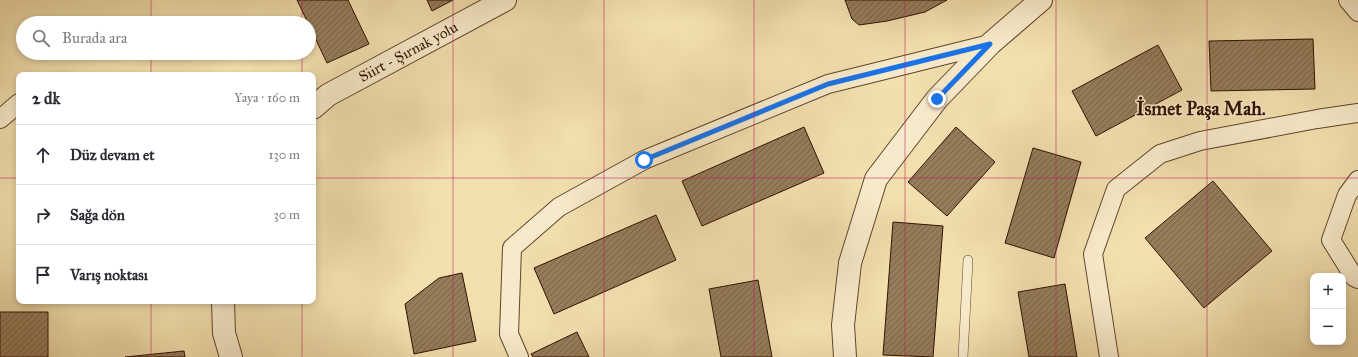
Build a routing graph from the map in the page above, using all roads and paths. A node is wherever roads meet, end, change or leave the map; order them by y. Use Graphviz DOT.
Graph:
graph roads {
  1 [pos="505,0"];
  2 [pos="1041,0"];
  3 [pos="1348,0"];
  4 [pos="1358,12"];
  5 [pos="990,44"];
  6 [pos="316,105"];
  7 [pos="16,106"];
  8 [pos="1358,113"];
  9 [pos="0,119"];
  10 [pos="1358,180"];
  11 [pos="968,260"];
  12 [pos="1358,279"];
  13 [pos="223,304"];
  14 [pos="231,357"];
  15 [pos="519,357"];
  16 [pos="845,357"];
  17 [pos="963,357"];
  18 [pos="1108,357"];
  1 -- 6 [label="street, Siirt - Şırnak yolu"];
  2 -- 5 [label="street"];
  3 -- 4 [label="street"];
  5 -- 15 [label="street"];
  5 -- 16 [label="street"];
  7 -- 9 [label="street"];
  8 -- 18 [label="street"];
  10 -- 12 [label="street"];
  11 -- 17 [label="lane"];
  13 -- 14 [label="street"];
}
